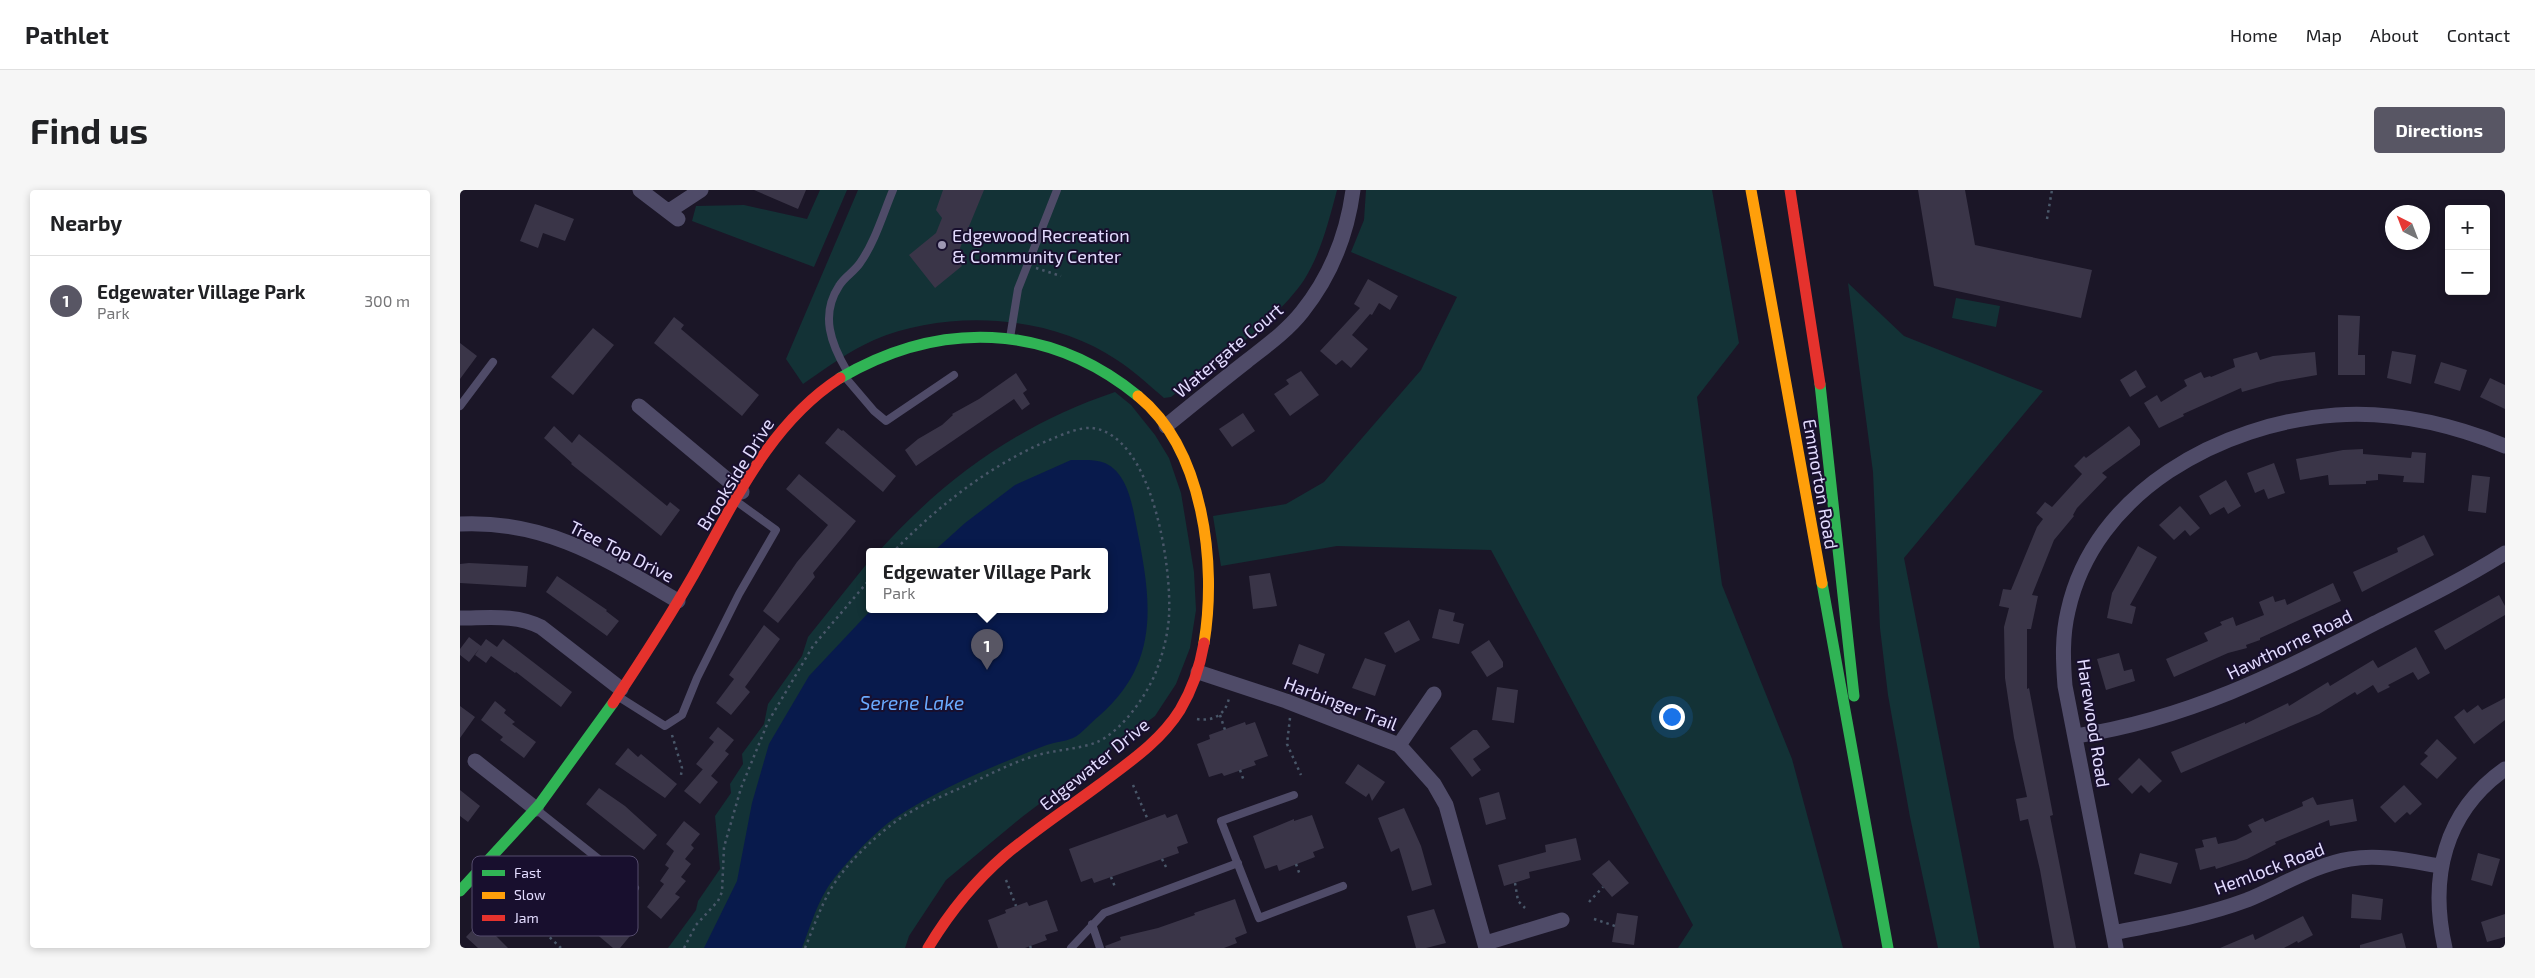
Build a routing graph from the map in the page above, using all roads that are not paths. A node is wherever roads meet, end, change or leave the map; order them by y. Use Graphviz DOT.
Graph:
graph roads {
  1 [pos="640,190"];
  2 [pos="701,190"];
  3 [pos="892,190"];
  4 [pos="1057,190"];
  5 [pos="1353,190"];
  6 [pos="1751,190"];
  7 [pos="1790,190"];
  8 [pos="1010,338"];
  9 [pos="493,362"];
  10 [pos="954,375"];
  11 [pos="847,376"];
  12 [pos="460,406"];
  13 [pos="639,406"];
  14 [pos="1166,426"];
  15 [pos="2505,446"];
  16 [pos="739,497"];
  17 [pos="460,524"];
  18 [pos="2505,553"];
  19 [pos="678,602"];
  20 [pos="460,618"];
  21 [pos="1198,672"];
  22 [pos="619,693"];
  23 [pos="1434,694"];
  24 [pos="2076,736"];
  25 [pos="1399,745"];
  26 [pos="475,761"];
  27 [pos="2505,769"];
  28 [pos="1857,784"];
  29 [pos="1294,795"];
  30 [pos="536,809"];
  31 [pos="492,856"];
  32 [pos="595,856"];
  33 [pos="1238,863"];
  34 [pos="2440,866"];
  35 [pos="472,878"];
  36 [pos="1343,886"];
  37 [pos="460,891"];
  38 [pos="1562,920"];
  39 [pos="1092,924"];
  40 [pos="2115,940"];
  41 [pos="1486,946"];
  42 [pos="928,948"];
  43 [pos="1071,948"];
  44 [pos="1100,948"];
  45 [pos="1888,948"];
  46 [pos="2444,948"];
  1 -- 2 [label="street"];
  3 -- 11 [label="lane"];
  4 -- 8 [label="lane"];
  5 -- 14 [label="street, Watergate Court"];
  6 -- 28 [label="street, Emmorton Road"];
  7 -- 28 [label="street, Emmorton Road"];
  8 -- 11 [label="street, Brookside Drive"];
  8 -- 14 [label="street, Brookside Drive"];
  9 -- 12 [label="lane"];
  10 -- 11 [label="lane"];
  11 -- 16 [label="street, Brookside Drive"];
  13 -- 16 [label="street"];
  14 -- 21 [label="street, Edgewater Drive"];
  15 -- 24 [label="street, Harewood Road"];
  16 -- 19 [label="street, Brookside Drive"];
  16 -- 22 [label="lane"];
  17 -- 19 [label="street, Tree Top Drive"];
  18 -- 24 [label="street, Hawthorne Road"];
  19 -- 22 [label="street, Brookside Drive"];
  20 -- 22 [label="street"];
  21 -- 25 [label="street, Harbinger Trail"];
  21 -- 42 [label="street, Edgewater Drive"];
  22 -- 30 [label="street, Brookside Drive"];
  23 -- 25 [label="street"];
  24 -- 40 [label="street, Harewood Road"];
  25 -- 41 [label="street, Harbinger Trail"];
  26 -- 30 [label="street"];
  27 -- 34 [label="street"];
  28 -- 45 [label="street, Emmorton Road"];
  29 -- 33 [label="lane"];
  30 -- 31 [label="street, Brookside Drive"];
  30 -- 32 [label="lane"];
  33 -- 36 [label="lane"];
  33 -- 39 [label="lane"];
  34 -- 40 [label="street, Hemlock Road"];
  34 -- 46 [label="street"];
  35 -- 37 [label="street, Brookside Drive"];
  38 -- 41 [label="street"];
  39 -- 43 [label="lane"];
  39 -- 44 [label="lane"];
}
